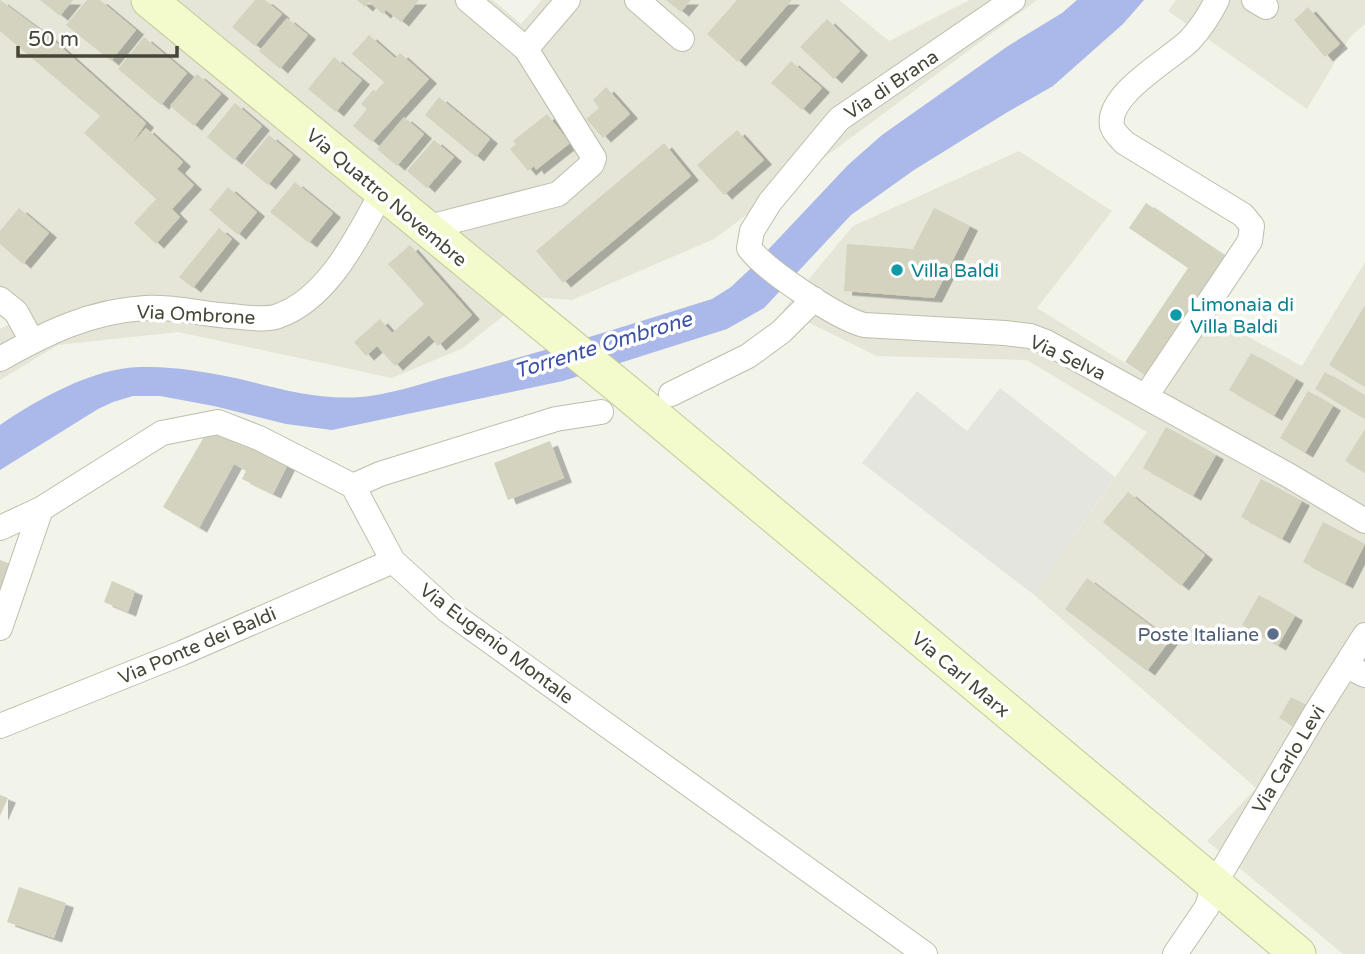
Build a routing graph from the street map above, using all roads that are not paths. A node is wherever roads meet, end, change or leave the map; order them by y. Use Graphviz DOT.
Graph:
graph roads {
  1 [pos="149,0"];
  2 [pos="468,0"];
  3 [pos="568,0"];
  4 [pos="637,0"];
  5 [pos="1013,0"];
  6 [pos="1217,0"];
  7 [pos="682,38"];
  8 [pos="526,49"];
  9 [pos="382,192"];
  10 [pos="425,228"];
  11 [pos="755,257"];
  12 [pos="808,295"];
  13 [pos="0,299"];
  14 [pos="32,341"];
  15 [pos="0,359"];
  16 [pos="671,394"];
  17 [pos="1146,396"];
  18 [pos="614,402"];
  19 [pos="353,486"];
  20 [pos="41,509"];
  21 [pos="1365,521"];
  22 [pos="0,528"];
  23 [pos="393,561"];
  24 [pos="0,628"];
  25 [pos="1365,635"];
  26 [pos="1356,670"];
  27 [pos="0,726"];
  28 [pos="1214,885"];
  29 [pos="925,954"];
  30 [pos="1175,954"];
  31 [pos="1298,954"];
  1 -- 9 [label="main road, Via Quattro Novembre"];
  2 -- 8 [label="street"];
  3 -- 8 [label="street"];
  4 -- 7 [label="street"];
  5 -- 11 [label="street, Via di Brana"];
  6 -- 17 [label="street"];
  8 -- 10 [label="street"];
  9 -- 10 [label="main road, Via Quattro Novembre"];
  9 -- 14 [label="street, Via Ombrone"];
  10 -- 18 [label="main road, Via Quattro Novembre"];
  11 -- 12 [label="street, Via Selva"];
  12 -- 16 [label="street"];
  12 -- 17 [label="street, Via Selva"];
  13 -- 14 [label="street"];
  14 -- 15 [label="street, Via Ombrone"];
  17 -- 21 [label="street, Via Selva"];
  18 -- 19 [label="street"];
  18 -- 28 [label="main road, Via Carl Marx"];
  19 -- 20 [label="street"];
  19 -- 23 [label="street, Via Eugenio Montale"];
  20 -- 22 [label="street"];
  20 -- 24 [label="street"];
  23 -- 27 [label="street, Via Ponte dei Baldi"];
  23 -- 29 [label="street, Via Eugenio Montale"];
  25 -- 26 [label="street, Via Carlo Levi"];
  26 -- 28 [label="street, Via Carlo Levi"];
  28 -- 30 [label="street"];
  28 -- 31 [label="main road, Via Carl Marx"];
}
